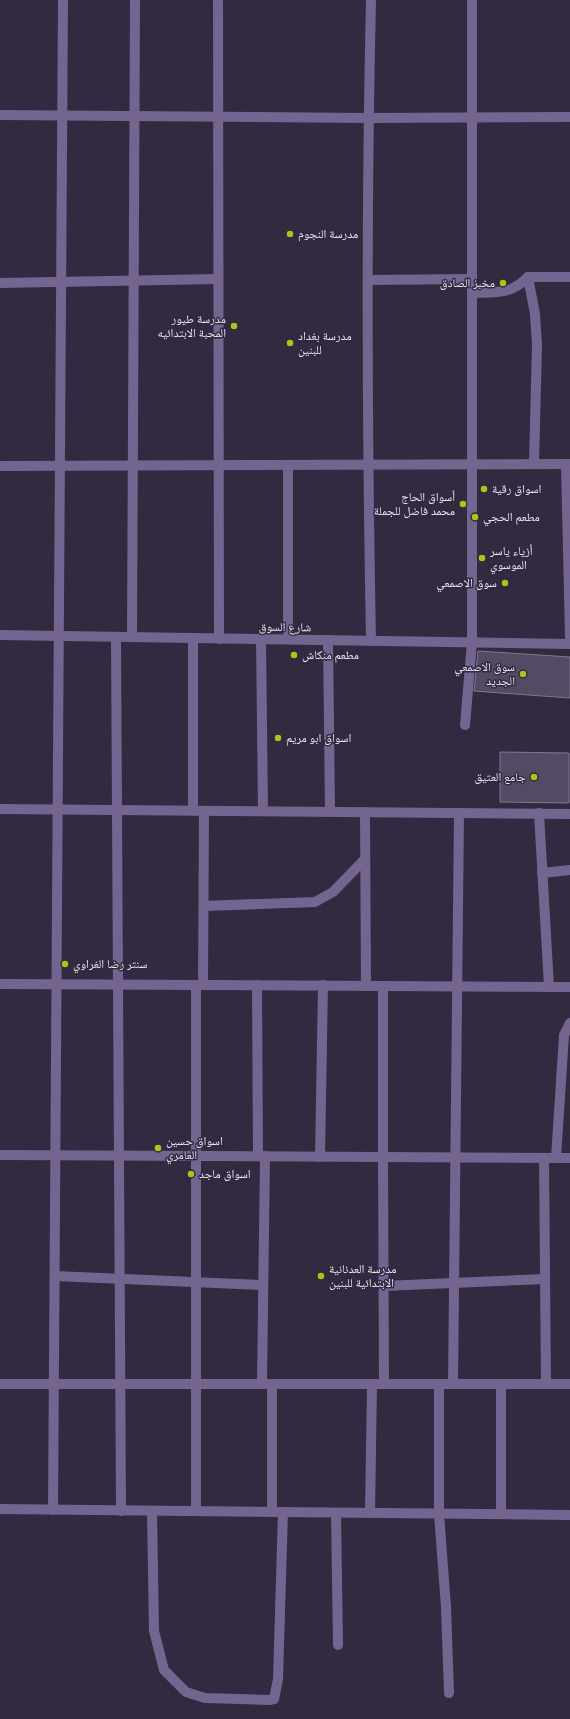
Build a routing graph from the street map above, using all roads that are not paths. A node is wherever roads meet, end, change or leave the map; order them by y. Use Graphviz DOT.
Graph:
graph roads {
  1 [pos="63,0"];
  2 [pos="134,0"];
  3 [pos="218,0"];
  4 [pos="371,0"];
  5 [pos="472,0"];
  6 [pos="0,115"];
  7 [pos="63,115"];
  8 [pos="134,115"];
  9 [pos="218,116"];
  10 [pos="472,117"];
  11 [pos="570,117"];
  12 [pos="368,118"];
  13 [pos="528,276"];
  14 [pos="570,277"];
  15 [pos="218,279"];
  16 [pos="472,279"];
  17 [pos="368,280"];
  18 [pos="134,281"];
  19 [pos="0,282"];
  20 [pos="62,282"];
  21 [pos="472,293"];
  22 [pos="534,464"];
  23 [pos="568,464"];
  24 [pos="133,465"];
  25 [pos="218,465"];
  26 [pos="288,465"];
  27 [pos="368,465"];
  28 [pos="472,465"];
  29 [pos="0,466"];
  30 [pos="60,466"];
  31 [pos="0,635"];
  32 [pos="59,636"];
  33 [pos="116,637"];
  34 [pos="132,637"];
  35 [pos="570,637"];
  36 [pos="193,638"];
  37 [pos="219,639"];
  38 [pos="261,639"];
  39 [pos="288,640"];
  40 [pos="328,640"];
  41 [pos="371,641"];
  42 [pos="472,642"];
  43 [pos="570,644"];
  44 [pos="465,725"];
  45 [pos="0,809"];
  46 [pos="58,810"];
  47 [pos="117,810"];
  48 [pos="193,811"];
  49 [pos="204,811"];
  50 [pos="263,811"];
  51 [pos="330,812"];
  52 [pos="365,812"];
  53 [pos="459,813"];
  54 [pos="539,813"];
  55 [pos="570,814"];
  56 [pos="365,859"];
  57 [pos="570,870"];
  58 [pos="542,873"];
  59 [pos="204,906"];
  60 [pos="0,984"];
  61 [pos="57,984"];
  62 [pos="118,984"];
  63 [pos="200,985"];
  64 [pos="257,985"];
  65 [pos="324,985"];
  66 [pos="366,986"];
  67 [pos="383,986"];
  68 [pos="457,986"];
  69 [pos="548,987"];
  70 [pos="570,987"];
  71 [pos="570,1023"];
  72 [pos="0,1154"];
  73 [pos="56,1155"];
  74 [pos="119,1155"];
  75 [pos="195,1156"];
  76 [pos="262,1156"];
  77 [pos="320,1157"];
  78 [pos="382,1157"];
  79 [pos="455,1158"];
  80 [pos="544,1158"];
  81 [pos="556,1158"];
  82 [pos="570,1158"];
  83 [pos="55,1276"];
  84 [pos="120,1279"];
  85 [pos="545,1279"];
  86 [pos="197,1282"];
  87 [pos="454,1283"];
  88 [pos="262,1285"];
  89 [pos="384,1286"];
  90 [pos="0,1384"];
  91 [pos="54,1384"];
  92 [pos="120,1384"];
  93 [pos="195,1384"];
  94 [pos="267,1384"];
  95 [pos="384,1384"];
  96 [pos="453,1384"];
  97 [pos="501,1384"];
  98 [pos="546,1384"];
  99 [pos="570,1384"];
  100 [pos="372,1385"];
  101 [pos="438,1385"];
  102 [pos="0,1509"];
  103 [pos="53,1510"];
  104 [pos="121,1510"];
  105 [pos="152,1511"];
  106 [pos="196,1511"];
  107 [pos="272,1512"];
  108 [pos="283,1512"];
  109 [pos="336,1513"];
  110 [pos="370,1513"];
  111 [pos="439,1514"];
  112 [pos="501,1514"];
  113 [pos="570,1515"];
  114 [pos="338,1645"];
  115 [pos="449,1693"];
  1 -- 7 [label="street"];
  2 -- 8 [label="street"];
  3 -- 9 [label="street"];
  4 -- 12 [label="street"];
  5 -- 10 [label="street"];
  6 -- 7 [label="street"];
  7 -- 8 [label="street"];
  7 -- 20 [label="street"];
  8 -- 9 [label="street"];
  8 -- 18 [label="street"];
  9 -- 12 [label="street"];
  9 -- 15 [label="street"];
  10 -- 11 [label="street"];
  10 -- 12 [label="street"];
  10 -- 16 [label="street"];
  12 -- 17 [label="street"];
  13 -- 14 [label="street"];
  13 -- 21 [label="street"];
  13 -- 22 [label="street"];
  15 -- 18 [label="street"];
  15 -- 25 [label="street"];
  16 -- 17 [label="street"];
  16 -- 21 [label="street"];
  17 -- 27 [label="street"];
  18 -- 20 [label="street"];
  18 -- 24 [label="street"];
  19 -- 20 [label="street"];
  20 -- 30 [label="street"];
  21 -- 28 [label="street"];
  22 -- 23 [label="street"];
  22 -- 28 [label="street"];
  23 -- 35 [label="street"];
  24 -- 25 [label="street"];
  24 -- 30 [label="street"];
  24 -- 34 [label="street"];
  25 -- 26 [label="street"];
  25 -- 37 [label="street"];
  26 -- 27 [label="street"];
  26 -- 39 [label="street"];
  27 -- 28 [label="street"];
  27 -- 41 [label="street"];
  28 -- 42 [label="street"];
  29 -- 30 [label="street"];
  30 -- 32 [label="street"];
  31 -- 32 [label="street, شارع السوق"];
  32 -- 33 [label="street, شارع السوق"];
  32 -- 46 [label="street"];
  33 -- 34 [label="street, شارع السوق"];
  33 -- 47 [label="street"];
  34 -- 36 [label="street, شارع السوق"];
  36 -- 37 [label="street, شارع السوق"];
  36 -- 48 [label="street"];
  37 -- 38 [label="street, شارع السوق"];
  38 -- 39 [label="street, شارع السوق"];
  38 -- 50 [label="street"];
  39 -- 40 [label="street, شارع السوق"];
  40 -- 41 [label="street, شارع السوق"];
  40 -- 51 [label="street"];
  41 -- 42 [label="street, شارع السوق"];
  42 -- 43 [label="street, شارع السوق"];
  42 -- 44 [label="street"];
  45 -- 46 [label="street"];
  46 -- 47 [label="street"];
  46 -- 61 [label="street"];
  47 -- 48 [label="street"];
  47 -- 62 [label="street"];
  48 -- 49 [label="street"];
  49 -- 50 [label="street"];
  49 -- 59 [label="street"];
  50 -- 51 [label="street"];
  51 -- 52 [label="street"];
  52 -- 53 [label="street"];
  52 -- 56 [label="street"];
  53 -- 54 [label="street"];
  53 -- 68 [label="street"];
  54 -- 55 [label="street"];
  54 -- 58 [label="street"];
  56 -- 59 [label="street"];
  56 -- 66 [label="street"];
  57 -- 58 [label="street"];
  58 -- 69 [label="street"];
  59 -- 63 [label="street"];
  60 -- 61 [label="street"];
  61 -- 62 [label="street"];
  61 -- 73 [label="street"];
  62 -- 63 [label="street"];
  62 -- 74 [label="street"];
  63 -- 64 [label="street"];
  63 -- 75 [label="street"];
  64 -- 65 [label="street"];
  64 -- 76 [label="street"];
  65 -- 66 [label="street"];
  65 -- 77 [label="street"];
  66 -- 67 [label="street"];
  67 -- 68 [label="street"];
  67 -- 78 [label="street"];
  68 -- 69 [label="street"];
  68 -- 79 [label="street"];
  69 -- 70 [label="street"];
  71 -- 81 [label="street"];
  72 -- 73 [label="street"];
  73 -- 74 [label="street"];
  73 -- 83 [label="street"];
  74 -- 75 [label="street"];
  74 -- 84 [label="street"];
  75 -- 76 [label="street"];
  75 -- 86 [label="street"];
  76 -- 77 [label="street"];
  76 -- 88 [label="street"];
  77 -- 78 [label="street"];
  78 -- 79 [label="street"];
  78 -- 89 [label="street"];
  79 -- 80 [label="street"];
  79 -- 87 [label="street"];
  80 -- 81 [label="street"];
  80 -- 85 [label="street"];
  81 -- 82 [label="street"];
  83 -- 84 [label="street"];
  83 -- 91 [label="street"];
  84 -- 86 [label="street"];
  84 -- 92 [label="street"];
  85 -- 87 [label="street"];
  85 -- 98 [label="street"];
  86 -- 88 [label="street"];
  86 -- 93 [label="street"];
  87 -- 89 [label="street"];
  87 -- 96 [label="street"];
  88 -- 94 [label="street"];
  89 -- 95 [label="street"];
  90 -- 91 [label="street"];
  91 -- 92 [label="street"];
  91 -- 103 [label="street"];
  92 -- 93 [label="street"];
  92 -- 104 [label="street"];
  93 -- 94 [label="street"];
  93 -- 106 [label="street"];
  94 -- 100 [label="street"];
  94 -- 107 [label="street"];
  95 -- 100 [label="street"];
  95 -- 101 [label="street"];
  96 -- 97 [label="street"];
  96 -- 101 [label="street"];
  97 -- 98 [label="street"];
  97 -- 112 [label="street"];
  98 -- 99 [label="street"];
  100 -- 110 [label="street"];
  101 -- 111 [label="street"];
  102 -- 103 [label="street"];
  103 -- 104 [label="street"];
  104 -- 105 [label="street"];
  105 -- 106 [label="street"];
  105 -- 108 [label="street"];
  106 -- 107 [label="street"];
  107 -- 108 [label="street"];
  108 -- 109 [label="street"];
  109 -- 110 [label="street"];
  109 -- 114 [label="street"];
  110 -- 111 [label="street"];
  111 -- 112 [label="street"];
  111 -- 115 [label="street"];
  112 -- 113 [label="street"];
}
